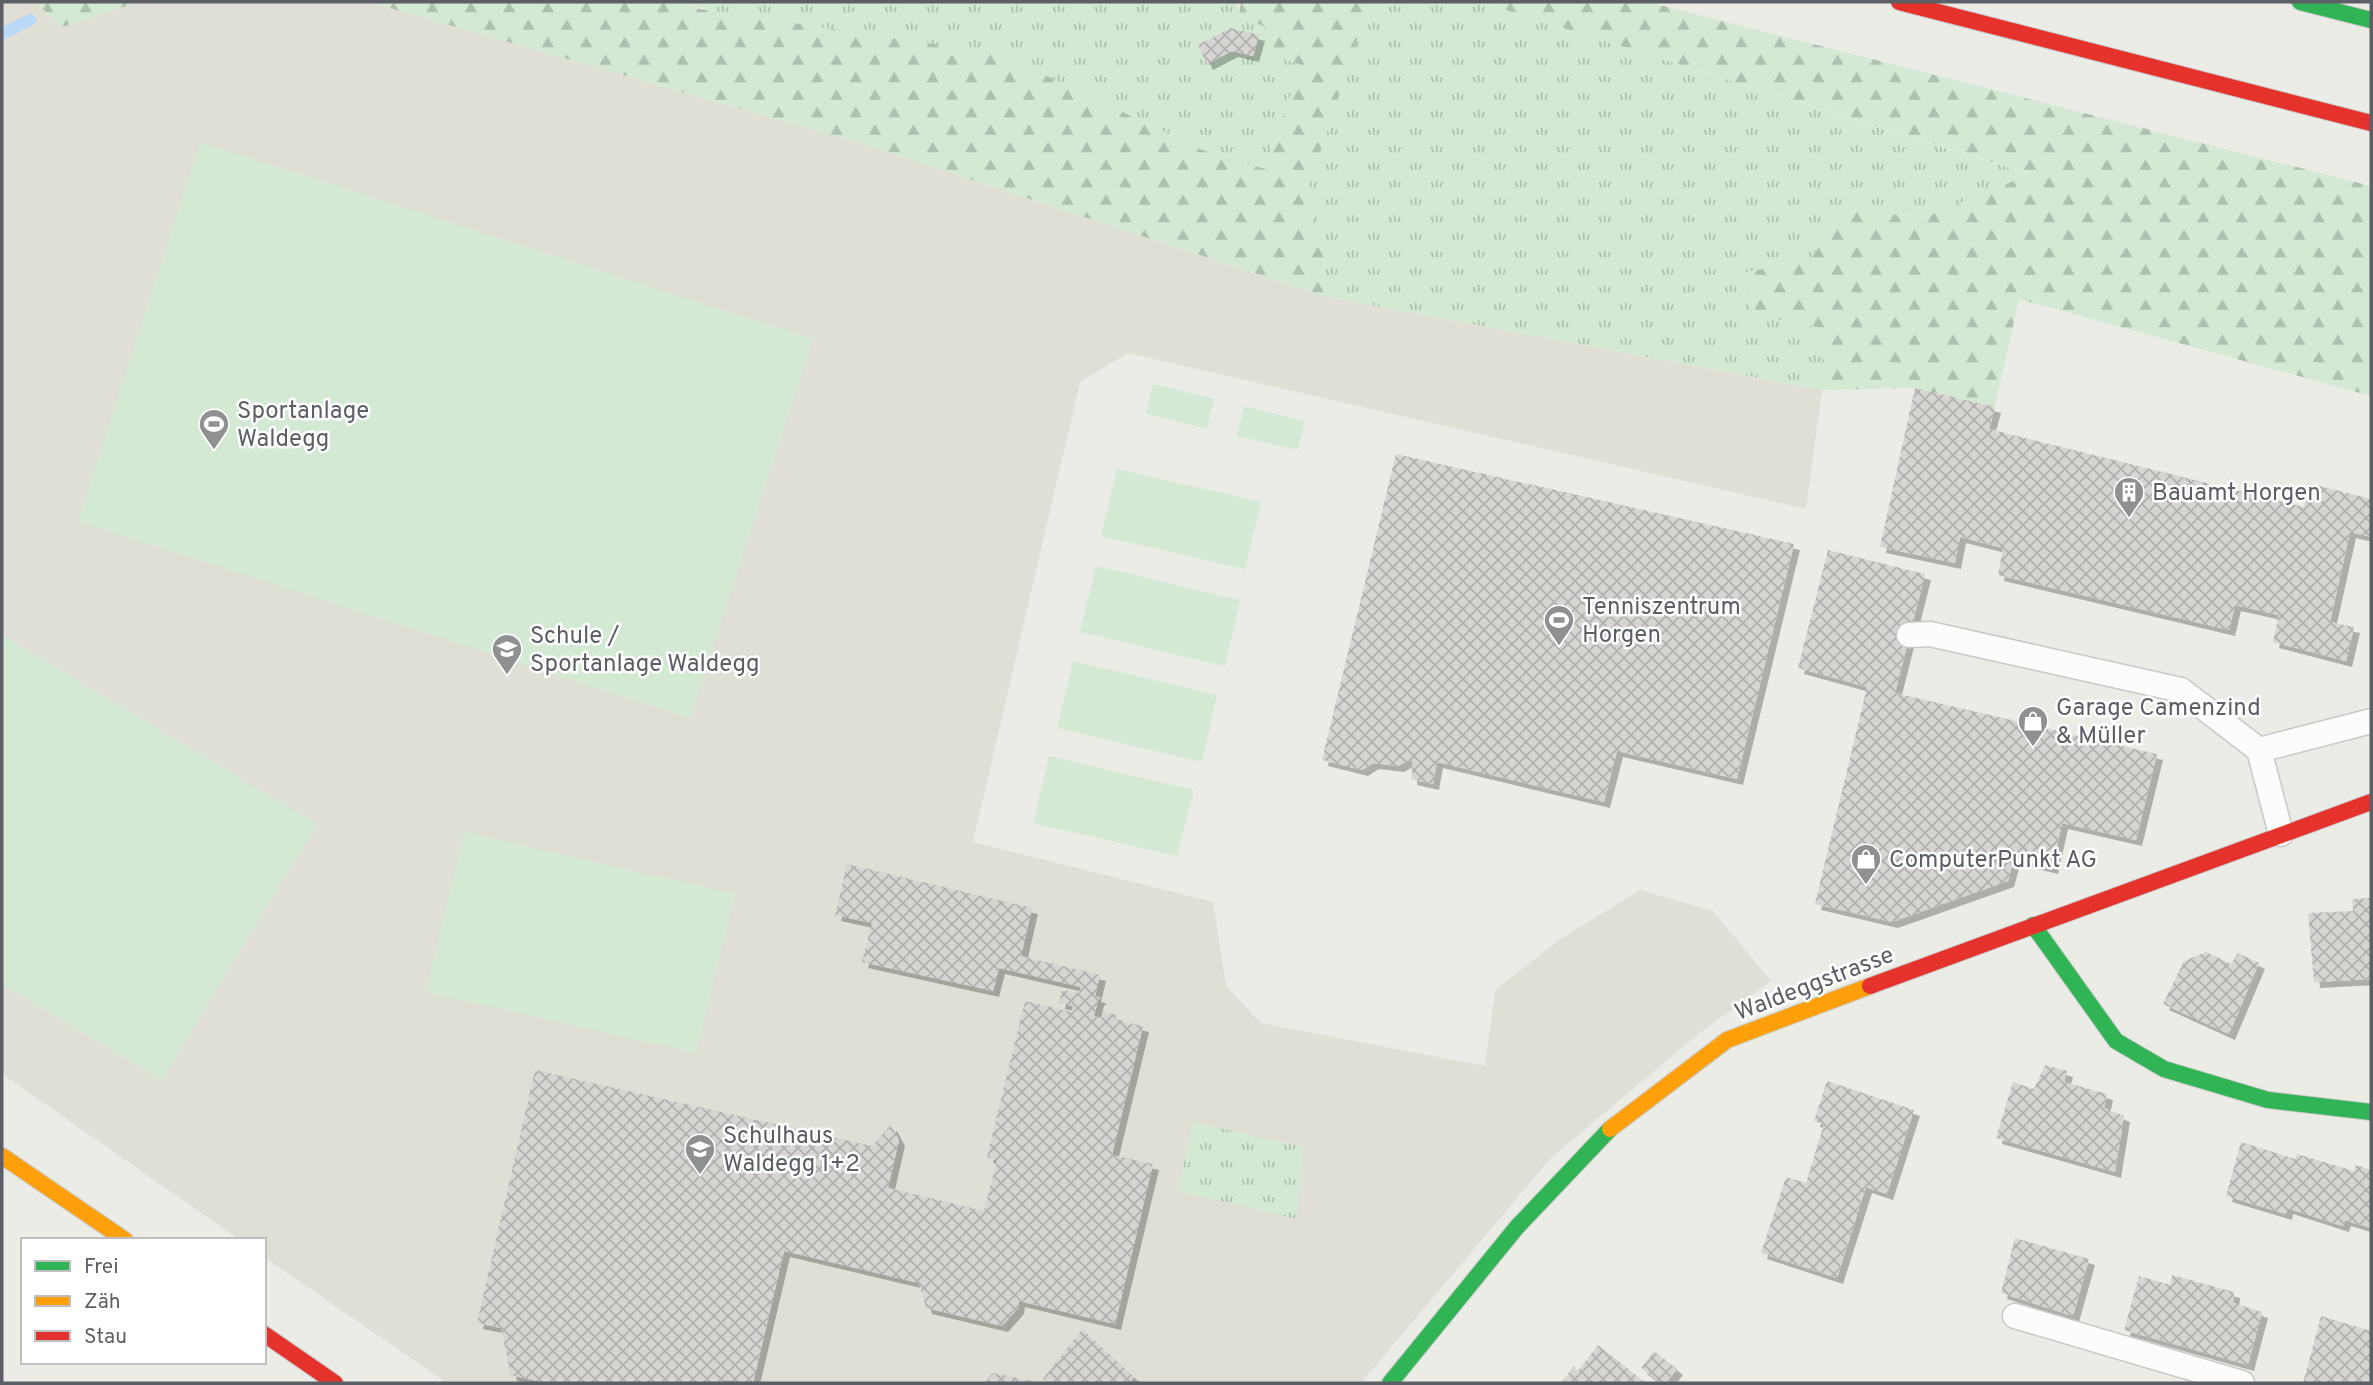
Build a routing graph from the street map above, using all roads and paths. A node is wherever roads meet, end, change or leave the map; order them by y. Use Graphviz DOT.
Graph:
graph roads {
  1 [pos="1899,2"];
  2 [pos="2300,2"];
  3 [pos="2371,20"];
  4 [pos="2371,124"];
  5 [pos="1909,635"];
  6 [pos="2371,721"];
  7 [pos="2259,750"];
  8 [pos="2371,802"];
  9 [pos="2281,834"];
  10 [pos="2033,925"];
  11 [pos="2371,1112"];
  12 [pos="2,1156"];
  13 [pos="122,1238"];
  14 [pos="2015,1316"];
  15 [pos="266,1335"];
  16 [pos="1396,1381"];
  17 [pos="335,1383"];
  18 [pos="2242,1383"];
  1 -- 4 [label="main road"];
  2 -- 3 [label="main road"];
  5 -- 7 [label="lane"];
  6 -- 7 [label="lane"];
  7 -- 9 [label="lane"];
  8 -- 9 [label="main road, Waldeggstrasse"];
  9 -- 10 [label="main road, Waldeggstrasse"];
  10 -- 11 [label="main road"];
  10 -- 16 [label="main road, Waldeggstrasse"];
  12 -- 13 [label="main road"];
  14 -- 18 [label="lane"];
  15 -- 17 [label="main road"];
}
